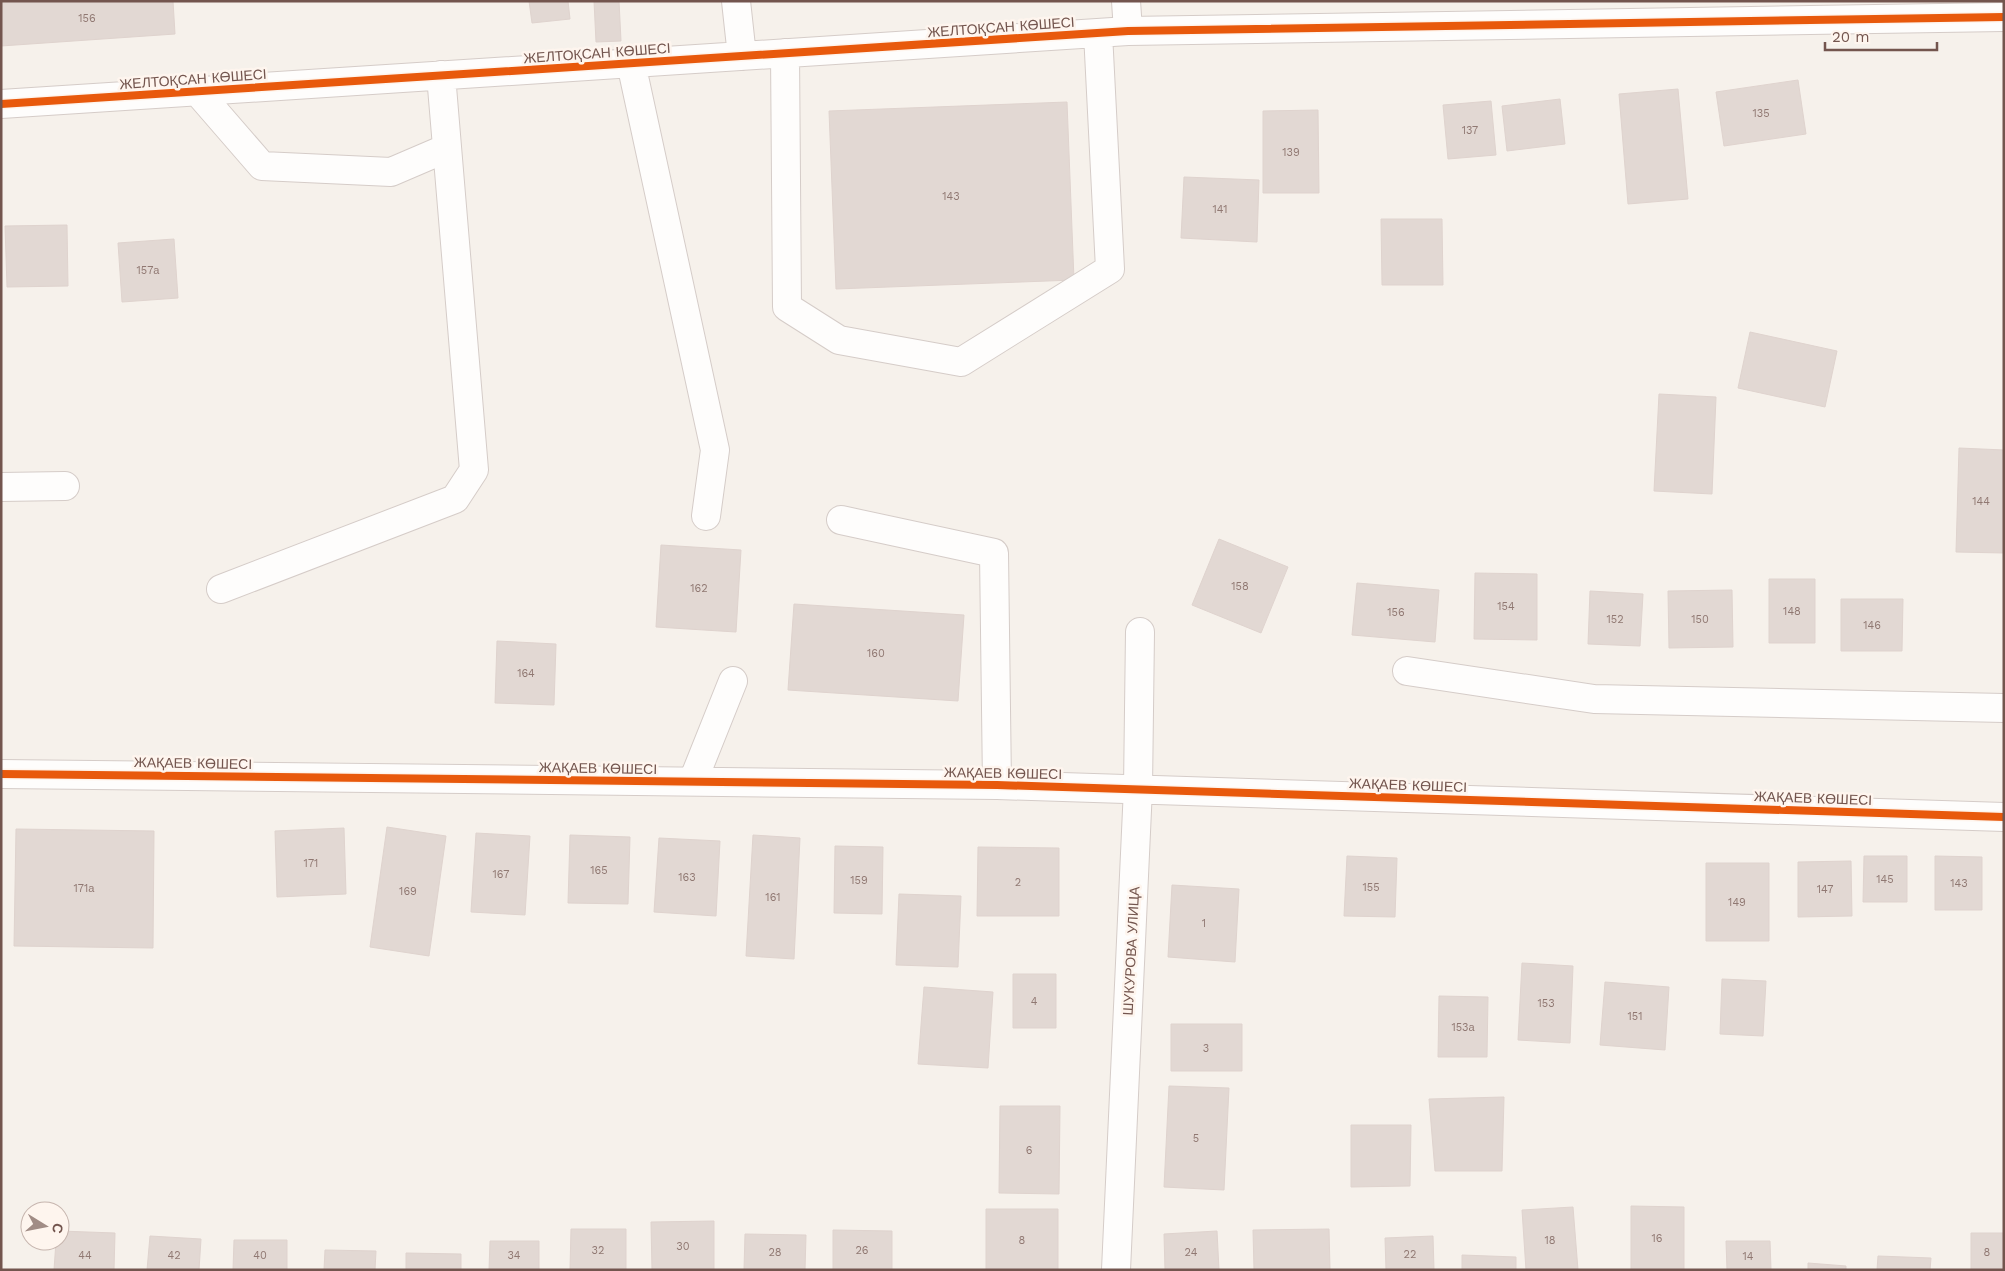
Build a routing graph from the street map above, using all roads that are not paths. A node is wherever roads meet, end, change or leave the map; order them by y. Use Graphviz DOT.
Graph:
graph roads {
  1 [pos="736,1"];
  2 [pos="1126,1"];
  3 [pos="1887,10"];
  4 [pos="2004,17"];
  5 [pos="1128,31"];
  6 [pos="1098,33"];
  7 [pos="785,53"];
  8 [pos="742,56"];
  9 [pos="631,63"];
  10 [pos="441,75"];
  11 [pos="197,91"];
  12 [pos="1,104"];
  13 [pos="447,148"];
  14 [pos="65,486"];
  15 [pos="1,487"];
  16 [pos="706,516"];
  17 [pos="840,520"];
  18 [pos="221,589"];
  19 [pos="1140,632"];
  20 [pos="1407,671"];
  21 [pos="733,681"];
  22 [pos="2004,708"];
  23 [pos="1,774"];
  24 [pos="693,781"];
  25 [pos="997,785"];
  26 [pos="1138,788"];
  27 [pos="2004,817"];
  28 [pos="1116,1270"];
  1 -- 8 [label="street"];
  2 -- 5 [label="street"];
  3 -- 4 [label="street, ЖЕЛТОҚСАН КӨШЕСІ"];
  3 -- 5 [label="street, ЖЕЛТОҚСАН КӨШЕСІ"];
  5 -- 6 [label="street, ЖЕЛТОҚСАН КӨШЕСІ"];
  6 -- 7 [label="street, ЖЕЛТОҚСАН КӨШЕСІ"];
  6 -- 7 [label="street"];
  7 -- 8 [label="street, ЖЕЛТОҚСАН КӨШЕСІ"];
  8 -- 9 [label="street, ЖЕЛТОҚСАН КӨШЕСІ"];
  9 -- 10 [label="street, ЖЕЛТОҚСАН КӨШЕСІ"];
  9 -- 16 [label="street"];
  10 -- 11 [label="street, ЖЕЛТОҚСАН КӨШЕСІ"];
  10 -- 13 [label="street"];
  11 -- 12 [label="street, ЖЕЛТОҚСАН КӨШЕСІ"];
  11 -- 13 [label="street"];
  13 -- 18 [label="street"];
  14 -- 15 [label="street"];
  17 -- 25 [label="street"];
  19 -- 26 [label="street, ШУКУРОВА УЛИЦА"];
  20 -- 22 [label="street"];
  21 -- 24 [label="street"];
  23 -- 24 [label="street, ЖАҚАЕВ КӨШЕСІ"];
  24 -- 25 [label="street, ЖАҚАЕВ КӨШЕСІ"];
  25 -- 26 [label="street, ЖАҚАЕВ КӨШЕСІ"];
  26 -- 27 [label="street, ЖАҚАЕВ КӨШЕСІ"];
  26 -- 28 [label="street, ШУКУРОВА УЛИЦА"];
}
